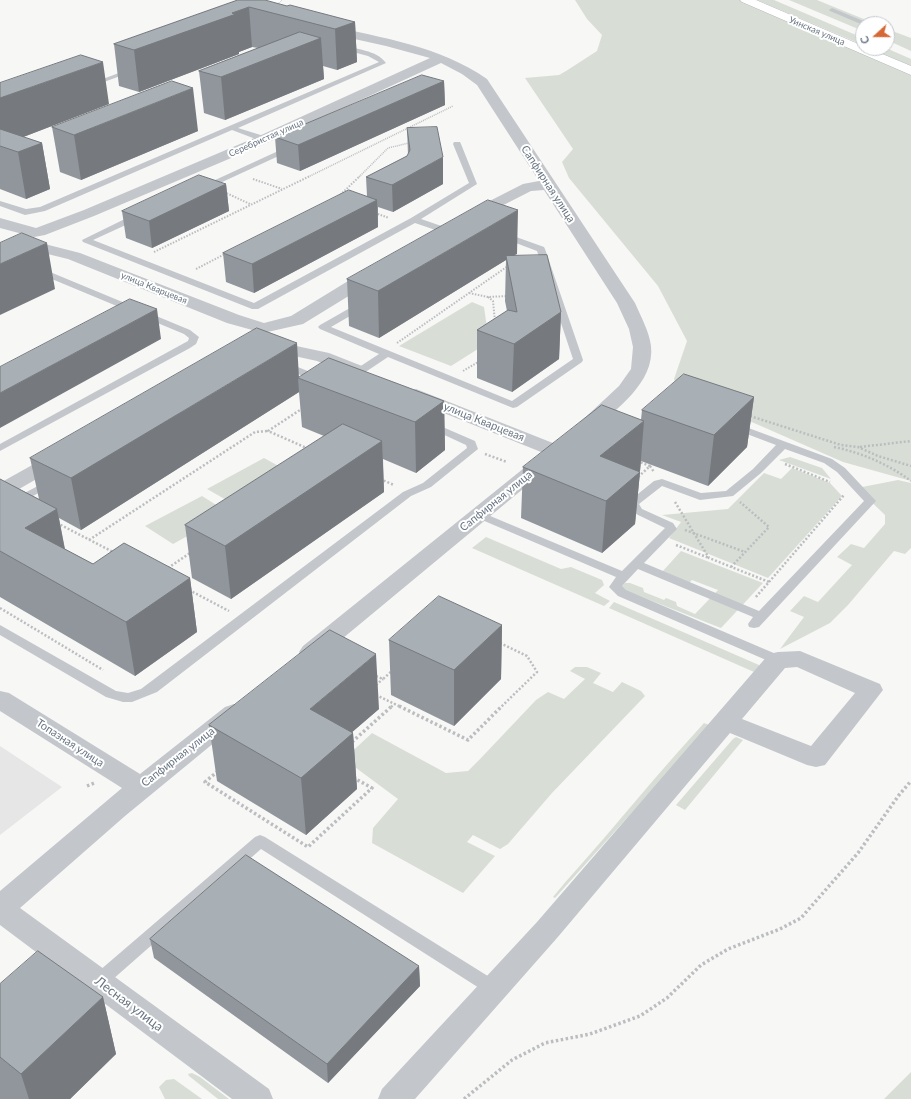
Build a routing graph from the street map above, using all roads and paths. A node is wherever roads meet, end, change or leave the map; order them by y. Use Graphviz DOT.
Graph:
graph roads {
  1 [pos="276,0"];
  2 [pos="746,0"];
  3 [pos="259,10"];
  4 [pos="829,14"];
  5 [pos="316,26"];
  6 [pos="855,27"];
  7 [pos="336,46"];
  8 [pos="441,58"];
  9 [pos="140,67"];
  10 [pos="911,71"];
  11 [pos="81,89"];
  12 [pos="453,106"];
  13 [pos="232,128"];
  14 [pos="264,139"];
  15 [pos="410,143"];
  16 [pos="302,144"];
  17 [pos="458,144"];
  18 [pos="249,177"];
  19 [pos="548,185"];
  20 [pos="282,189"];
  21 [pos="195,191"];
  22 [pos="222,191"];
  23 [pos="335,200"];
  24 [pos="0,203"];
  25 [pos="251,204"];
  26 [pos="368,211"];
  27 [pos="145,213"];
  28 [pos="395,220"];
  29 [pos="414,220"];
  30 [pos="0,223"];
  31 [pos="0,229"];
  32 [pos="444,230"];
  33 [pos="34,240"];
  34 [pos="475,240"];
  35 [pos="424,242"];
  36 [pos="536,246"];
  37 [pos="154,253"];
  38 [pos="229,253"];
  39 [pos="384,267"];
  40 [pos="28,268"];
  41 [pos="194,270"];
  42 [pos="469,292"];
  43 [pos="511,295"];
  44 [pos="488,296"];
  45 [pos="293,327"];
  46 [pos="496,329"];
  47 [pos="262,342"];
  48 [pos="385,353"];
  49 [pos="323,357"];
  50 [pos="486,358"];
  51 [pos="360,372"];
  52 [pos="449,379"];
  53 [pos="382,381"];
  54 [pos="330,383"];
  55 [pos="342,383"];
  56 [pos="403,389"];
  57 [pos="304,408"];
  58 [pos="744,414"];
  59 [pos="417,420"];
  60 [pos="722,421"];
  61 [pos="268,431"];
  62 [pos="911,442"];
  63 [pos="784,444"];
  64 [pos="829,446"];
  65 [pos="858,447"];
  66 [pos="0,448"];
  67 [pos="75,449"];
  68 [pos="310,449"];
  69 [pos="472,449"];
  70 [pos="556,452"];
  71 [pos="769,459"];
  72 [pos="507,462"];
  73 [pos="650,466"];
  74 [pos="911,466"];
  75 [pos="63,475"];
  76 [pos="375,476"];
  77 [pos="911,481"];
  78 [pos="390,482"];
  79 [pos="832,482"];
  80 [pos="664,484"];
  81 [pos="840,490"];
  82 [pos="0,492"];
  83 [pos="731,493"];
  84 [pos="0,511"];
  85 [pos="479,515"];
  86 [pos="56,523"];
  87 [pos="669,525"];
  88 [pos="694,533"];
  89 [pos="662,539"];
  90 [pos="89,540"];
  91 [pos="195,549"];
  92 [pos="745,552"];
  93 [pos="117,554"];
  94 [pos="709,558"];
  95 [pos="636,564"];
  96 [pos="731,567"];
  97 [pos="165,570"];
  98 [pos="624,576"];
  99 [pos="769,582"];
  100 [pos="184,588"];
  101 [pos="216,604"];
  102 [pos="0,608"];
  103 [pos="745,609"];
  104 [pos="0,629"];
  105 [pos="499,643"];
  106 [pos="778,660"];
  107 [pos="293,666"];
  108 [pos="394,669"];
  109 [pos="108,673"];
  110 [pos="372,674"];
  111 [pos="382,679"];
  112 [pos="374,687"];
  113 [pos="369,692"];
  114 [pos="0,698"];
  115 [pos="250,700"];
  116 [pos="395,704"];
  117 [pos="726,722"];
  118 [pos="351,744"];
  119 [pos="223,767"];
  120 [pos="347,774"];
  121 [pos="911,781"];
  122 [pos="141,787"];
  123 [pos="0,909"];
  124 [pos="98,982"];
  125 [pos="493,988"];
  126 [pos="257,1099"];
  127 [pos="394,1099"];
  128 [pos="464,1099"];
  1 -- 3 [label="main road"];
  2 -- 10 [label="main road, Уинская улица"];
  4 -- 6 [label="main road, Уинская улица"];
  5 -- 8 [label="street, Сапфирная улица"];
  7 -- 13 [label="lane"];
  8 -- 14 [label="street, Серебристая улица"];
  8 -- 19 [label="street, Сапфирная улица"];
  9 -- 11 [label="lane"];
  12 -- 20 [label="path"];
  13 -- 14 [label="lane"];
  13 -- 24 [label="lane"];
  14 -- 33 [label="street, Серебристая улица"];
  15 -- 23 [label="path"];
  16 -- 21 [label="lane"];
  17 -- 29 [label="lane"];
  18 -- 20 [label="path"];
  19 -- 32 [label="street"];
  19 -- 70 [label="street, Сапфирная улица"];
  20 -- 25 [label="path"];
  22 -- 25 [label="path"];
  25 -- 37 [label="path"];
  26 -- 28 [label="path"];
  27 -- 29 [label="lane"];
  29 -- 32 [label="lane"];
  30 -- 33 [label="street, улица Кварцевая"];
  31 -- 33 [label="street"];
  32 -- 34 [label="lane"];
  32 -- 35 [label="street"];
  33 -- 47 [label="street, улица Кварцевая"];
  34 -- 36 [label="lane"];
  34 -- 48 [label="lane"];
  36 -- 42 [label="path"];
  36 -- 52 [label="lane"];
  38 -- 41 [label="path"];
  39 -- 45 [label="street"];
  40 -- 66 [label="lane"];
  42 -- 44 [label="path"];
  42 -- 48 [label="path"];
  43 -- 44 [label="path"];
  44 -- 46 [label="path"];
  45 -- 47 [label="street"];
  45 -- 49 [label="street"];
  47 -- 49 [label="street"];
  47 -- 54 [label="lane"];
  48 -- 51 [label="lane"];
  48 -- 52 [label="lane"];
  49 -- 51 [label="street"];
  50 -- 52 [label="path"];
  51 -- 53 [label="street"];
  51 -- 55 [label="lane"];
  56 -- 70 [label="street, улица Кварцевая"];
  57 -- 61 [label="path"];
  58 -- 65 [label="path"];
  59 -- 69 [label="lane"];
  60 -- 63 [label="lane"];
  61 -- 68 [label="path"];
  61 -- 90 [label="path"];
  62 -- 65 [label="path"];
  63 -- 71 [label="lane"];
  63 -- 103 [label="lane"];
  64 -- 77 [label="path"];
  65 -- 74 [label="path"];
  67 -- 82 [label="street"];
  69 -- 72 [label="path"];
  69 -- 104 [label="lane"];
  70 -- 85 [label="street, Сапфирная улица"];
  71 -- 79 [label="path"];
  71 -- 83 [label="lane"];
  73 -- 80 [label="path"];
  75 -- 84 [label="lane"];
  76 -- 78 [label="path"];
  80 -- 83 [label="lane"];
  80 -- 87 [label="lane"];
  80 -- 88 [label="path"];
  81 -- 99 [label="path"];
  83 -- 92 [label="path"];
  85 -- 98 [label="lane"];
  85 -- 107 [label="street, Сапфирная улица"];
  86 -- 90 [label="path"];
  87 -- 88 [label="path"];
  87 -- 89 [label="lane"];
  88 -- 92 [label="path"];
  88 -- 94 [label="path"];
  89 -- 94 [label="path"];
  89 -- 95 [label="lane"];
  90 -- 93 [label="path"];
  91 -- 97 [label="path"];
  92 -- 96 [label="path"];
  94 -- 96 [label="path"];
  95 -- 98 [label="lane"];
  95 -- 103 [label="lane"];
  96 -- 99 [label="path"];
  98 -- 106 [label="lane"];
  99 -- 103 [label="path"];
  100 -- 101 [label="path"];
  102 -- 109 [label="path"];
  105 -- 116 [label="path"];
  106 -- 117 [label="street"];
  106 -- 117 [label="street"];
  108 -- 111 [label="path"];
  110 -- 111 [label="path"];
  111 -- 112 [label="path"];
  113 -- 116 [label="path"];
  114 -- 122 [label="street, Топазная улица"];
  115 -- 122 [label="street, Сапфирная улица"];
  116 -- 118 [label="path"];
  117 -- 125 [label="street"];
  119 -- 120 [label="path"];
  121 -- 128 [label="path"];
  122 -- 123 [label="street, Сапфирная улица"];
  123 -- 124 [label="street, Лесная улица"];
  124 -- 125 [label="lane"];
  124 -- 126 [label="street, Лесная улица"];
  125 -- 127 [label="street"];
}
